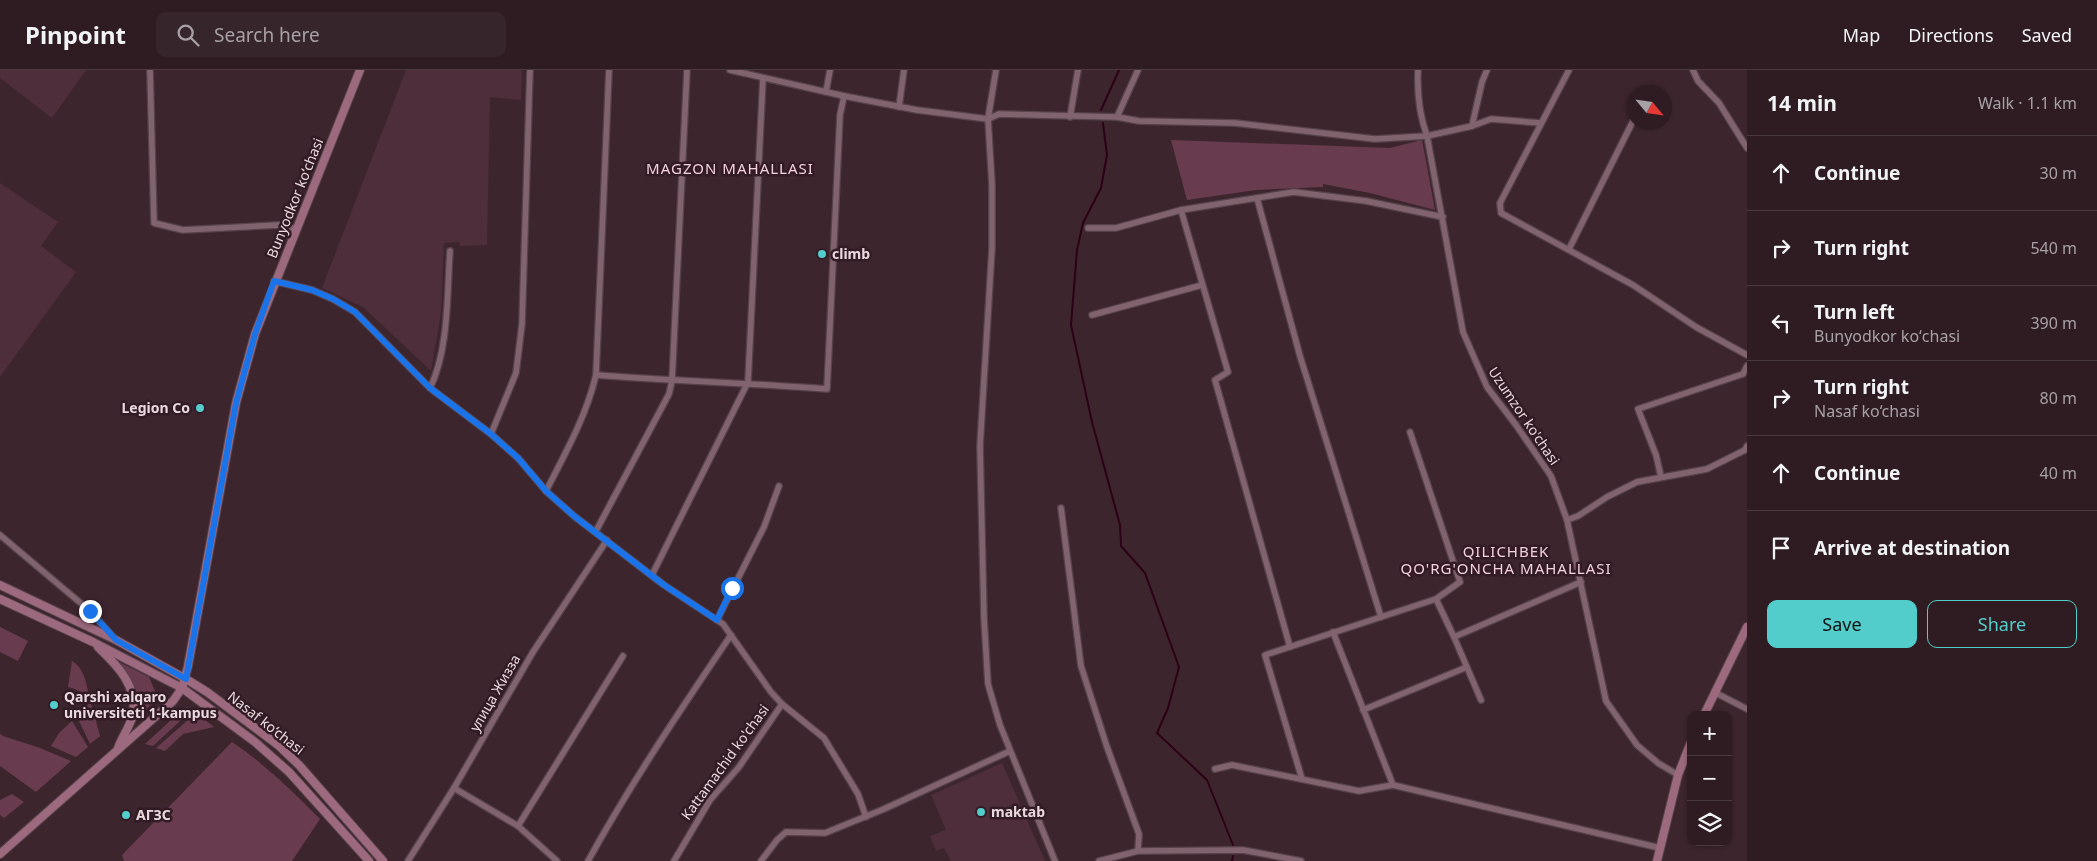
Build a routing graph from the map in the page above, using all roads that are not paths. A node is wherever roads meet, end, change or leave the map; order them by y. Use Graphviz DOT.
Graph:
graph roads {
  1 [pos="150,70"];
  2 [pos="360,70"];
  3 [pos="530,70"];
  4 [pos="609,70"];
  5 [pos="687,70"];
  6 [pos="730,70"];
  7 [pos="830,70"];
  8 [pos="904,70"];
  9 [pos="996,70"];
  10 [pos="1078,70"];
  11 [pos="1138,70"];
  12 [pos="1418,70"];
  13 [pos="1487,70"];
  14 [pos="1569,70"];
  15 [pos="1693,70"];
  16 [pos="753,72"];
  17 [pos="764,78"];
  18 [pos="826,92"];
  19 [pos="844,96"];
  20 [pos="899,107"];
  21 [pos="1070,116"];
  22 [pos="1117,117"];
  23 [pos="988,120"];
  24 [pos="1541,123"];
  25 [pos="1472,126"];
  26 [pos="1628,130"];
  27 [pos="1427,136"];
  28 [pos="1747,148"];
  29 [pos="1257,198"];
  30 [pos="1180,210"];
  31 [pos="1443,218"];
  32 [pos="1088,228"];
  33 [pos="296,230"];
  34 [pos="1569,249"];
  35 [pos="450,251"];
  36 [pos="274,281"];
  37 [pos="1202,285"];
  38 [pos="1092,315"];
  39 [pos="1747,355"];
  40 [pos="1747,366"];
  41 [pos="596,375"];
  42 [pos="672,381"];
  43 [pos="748,382"];
  44 [pos="430,388"];
  45 [pos="1410,432"];
  46 [pos="491,434"];
  47 [pos="1747,446"];
  48 [pos="1661,476"];
  49 [pos="779,486"];
  50 [pos="546,491"];
  51 [pos="1061,508"];
  52 [pos="1567,520"];
  53 [pos="596,531"];
  54 [pos="0,535"];
  55 [pos="607,540"];
  56 [pos="652,575"];
  57 [pos="1581,582"];
  58 [pos="0,585"];
  59 [pos="0,599"];
  60 [pos="1436,600"];
  61 [pos="1380,618"];
  62 [pos="717,620"];
  63 [pos="1747,627"];
  64 [pos="1333,632"];
  65 [pos="731,635"];
  66 [pos="1454,637"];
  67 [pos="116,640"];
  68 [pos="93,642"];
  69 [pos="1290,647"];
  70 [pos="623,656"];
  71 [pos="1467,667"];
  72 [pos="186,679"];
  73 [pos="182,688"];
  74 [pos="1714,692"];
  75 [pos="1481,700"];
  76 [pos="782,704"];
  77 [pos="1747,709"];
  78 [pos="1363,710"];
  79 [pos="1706,711"];
  80 [pos="116,751"];
  81 [pos="1010,751"];
  82 [pos="1687,752"];
  83 [pos="1216,769"];
  84 [pos="1678,775"];
  85 [pos="1302,779"];
  86 [pos="1393,785"];
  87 [pos="454,788"];
  88 [pos="866,817"];
  89 [pos="518,826"];
  90 [pos="1660,848"];
  91 [pos="1138,851"];
  92 [pos="0,854"];
  93 [pos="369,861"];
  94 [pos="383,861"];
  95 [pos="408,861"];
  96 [pos="558,861"];
  97 [pos="588,861"];
  98 [pos="674,861"];
  99 [pos="760,861"];
  100 [pos="1055,861"];
  101 [pos="1099,861"];
  102 [pos="1301,861"];
  103 [pos="1657,861"];
  1 -- 33 [label="street"];
  2 -- 33 [label="main road, Bunyodkor koʻchasi"];
  3 -- 46 [label="street"];
  4 -- 41 [label="street"];
  5 -- 42 [label="street"];
  6 -- 16 [label="street"];
  7 -- 18 [label="street"];
  8 -- 20 [label="street"];
  9 -- 23 [label="street"];
  10 -- 21 [label="street"];
  11 -- 22 [label="street"];
  12 -- 27 [label="street, Uzumzor ko'chasi"];
  13 -- 25 [label="street"];
  14 -- 24 [label="street"];
  15 -- 28 [label="street"];
  16 -- 17 [label="street"];
  17 -- 18 [label="street"];
  17 -- 43 [label="street"];
  18 -- 19 [label="street"];
  19 -- 20 [label="street"];
  19 -- 43 [label="street"];
  20 -- 23 [label="street"];
  21 -- 22 [label="street"];
  21 -- 23 [label="street"];
  22 -- 27 [label="street"];
  23 -- 81 [label="street"];
  24 -- 25 [label="street"];
  24 -- 34 [label="street"];
  25 -- 27 [label="street"];
  26 -- 34 [label="street"];
  27 -- 31 [label="street, Uzumzor ko'chasi"];
  29 -- 30 [label="street"];
  29 -- 31 [label="street"];
  29 -- 61 [label="street"];
  30 -- 32 [label="street"];
  30 -- 37 [label="street"];
  31 -- 52 [label="street, Uzumzor ko'chasi"];
  33 -- 36 [label="main road, Bunyodkor koʻchasi"];
  34 -- 39 [label="street"];
  35 -- 44 [label="street"];
  36 -- 44 [label="street"];
  36 -- 72 [label="main road, Bunyodkor koʻchasi"];
  37 -- 38 [label="street"];
  37 -- 69 [label="street"];
  40 -- 48 [label="street"];
  41 -- 42 [label="street"];
  41 -- 50 [label="street"];
  42 -- 43 [label="street"];
  42 -- 53 [label="street"];
  43 -- 56 [label="street"];
  44 -- 46 [label="street"];
  45 -- 60 [label="street"];
  46 -- 50 [label="street"];
  47 -- 48 [label="street"];
  48 -- 52 [label="street"];
  49 -- 62 [label="street"];
  50 -- 53 [label="street"];
  51 -- 91 [label="street"];
  52 -- 57 [label="street, Uzumzor ko'chasi"];
  53 -- 55 [label="street"];
  54 -- 67 [label="street"];
  55 -- 56 [label="street"];
  55 -- 87 [label="street, улица Жизза"];
  56 -- 62 [label="street"];
  57 -- 66 [label="street"];
  57 -- 84 [label="street, Uzumzor ko'chasi"];
  58 -- 67 [label="main road, Nasaf ko‘chasi"];
  59 -- 68 [label="main road, Nasaf ko‘chasi"];
  60 -- 61 [label="street"];
  60 -- 66 [label="street"];
  61 -- 64 [label="street"];
  62 -- 65 [label="street"];
  63 -- 74 [label="main road"];
  64 -- 69 [label="street"];
  64 -- 78 [label="street"];
  65 -- 76 [label="street"];
  65 -- 97 [label="street"];
  66 -- 71 [label="street"];
  67 -- 72 [label="main road, Nasaf ko‘chasi"];
  68 -- 73 [label="main road, Nasaf ko‘chasi"];
  68 -- 80 [label="main road"];
  69 -- 85 [label="street"];
  70 -- 89 [label="street"];
  71 -- 75 [label="street"];
  71 -- 78 [label="street"];
  72 -- 73 [label="main road, Bunyodkor koʻchasi"];
  72 -- 94 [label="main road, Nasaf ko‘chasi"];
  73 -- 80 [label="main road, Bunyodkor koʻchasi"];
  73 -- 93 [label="main road, Nasaf ko‘chasi"];
  74 -- 77 [label="street"];
  74 -- 79 [label="main road"];
  76 -- 88 [label="street"];
  76 -- 98 [label="street, Kattamachid ko'chasi"];
  78 -- 86 [label="street"];
  80 -- 92 [label="main road, Bunyodkor koʻchasi"];
  81 -- 88 [label="street"];
  81 -- 100 [label="street"];
  82 -- 84 [label="main road"];
  83 -- 85 [label="street"];
  84 -- 90 [label="main road"];
  85 -- 86 [label="street"];
  86 -- 90 [label="street"];
  87 -- 89 [label="street"];
  87 -- 95 [label="street, улица Жизза"];
  88 -- 99 [label="street"];
  89 -- 96 [label="street"];
  90 -- 103 [label="main road"];
  91 -- 101 [label="street"];
  91 -- 102 [label="street"];
}
